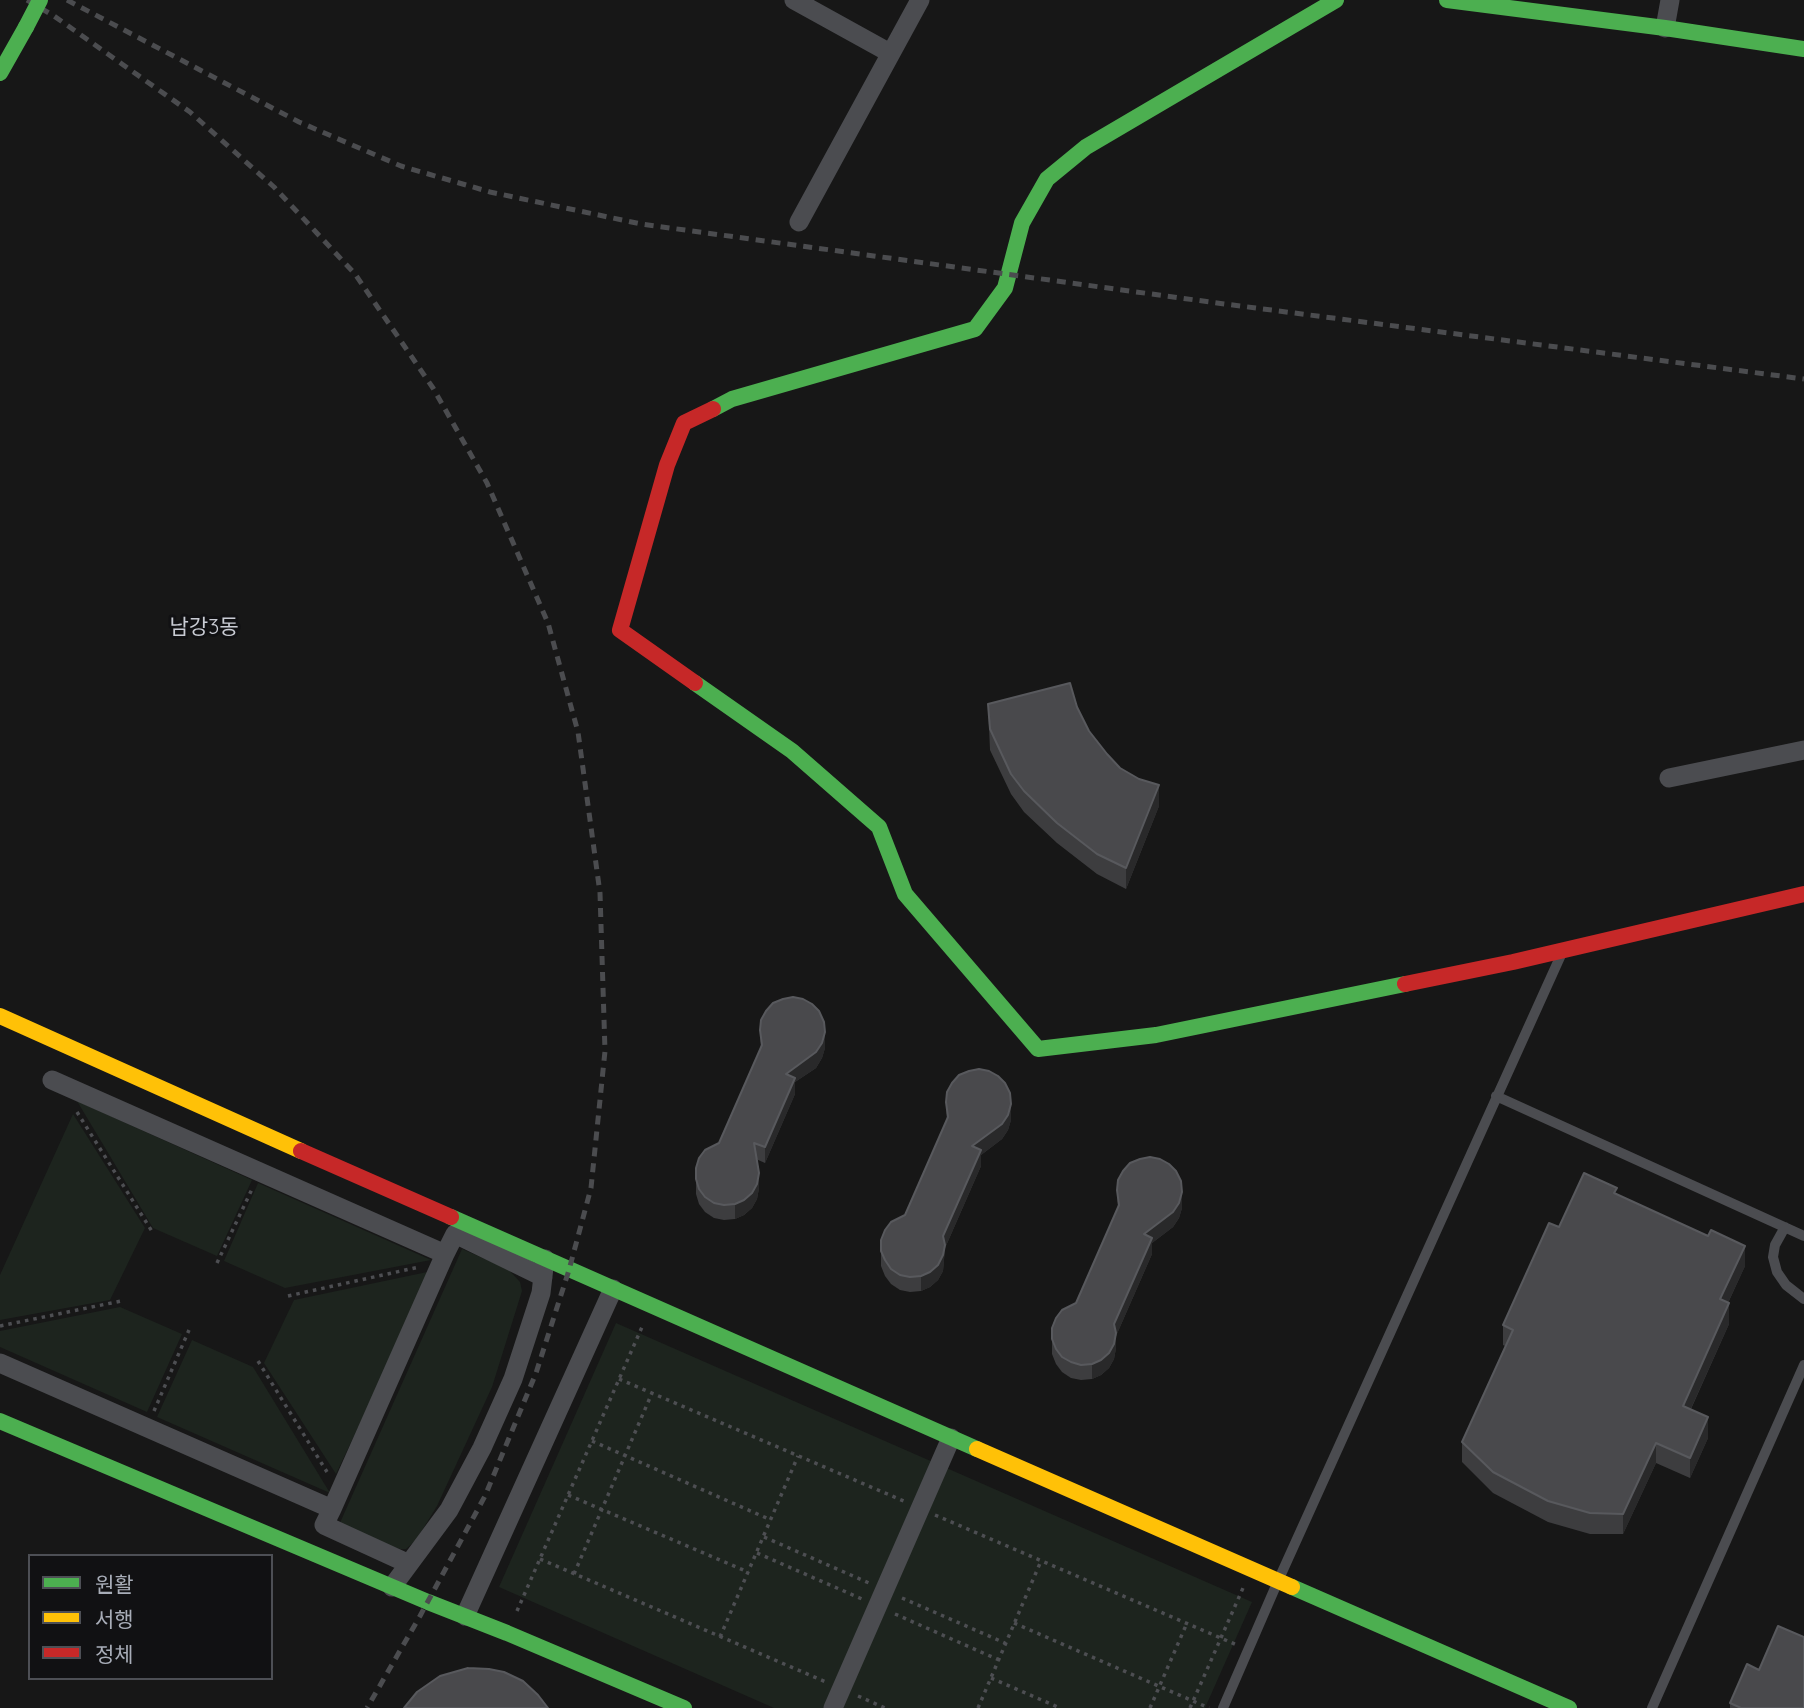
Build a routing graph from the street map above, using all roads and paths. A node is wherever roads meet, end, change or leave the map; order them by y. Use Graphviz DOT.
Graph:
graph roads {
  1 [pos="40,0"];
  2 [pos="794,0"];
  3 [pos="920,0"];
  4 [pos="1336,0"];
  5 [pos="1447,0"];
  6 [pos="1670,0"];
  7 [pos="1665,28"];
  8 [pos="1804,49"];
  9 [pos="890,53"];
  10 [pos="0,73"];
  11 [pos="799,222"];
  12 [pos="1804,750"];
  13 [pos="1669,778"];
  14 [pos="1804,894"];
  15 [pos="1563,950"];
  16 [pos="0,1016"];
  17 [pos="55,1082"];
  18 [pos="1496,1097"];
  19 [pos="260,1172"];
  20 [pos="1784,1227"];
  21 [pos="153,1233"];
  22 [pos="1804,1236"];
  23 [pos="444,1258"];
  24 [pos="217,1263"];
  25 [pos="544,1268"];
  26 [pos="612,1289"];
  27 [pos="288,1296"];
  28 [pos="1804,1299"];
  29 [pos="121,1301"];
  30 [pos="651,1306"];
  31 [pos="0,1326"];
  32 [pos="189,1330"];
  33 [pos="258,1361"];
  34 [pos="0,1363"];
  35 [pos="1804,1365"];
  36 [pos="652,1393"];
  37 [pos="0,1421"];
  38 [pos="147,1428"];
  39 [pos="951,1438"];
  40 [pos="592,1441"];
  41 [pos="625,1455"];
  42 [pos="799,1456"];
  43 [pos="568,1495"];
  44 [pos="336,1501"];
  45 [pos="602,1510"];
  46 [pos="771,1520"];
  47 [pos="540,1559"];
  48 [pos="1041,1561"];
  49 [pos="409,1563"];
  50 [pos="1251,1569"];
  51 [pos="748,1572"];
  52 [pos="574,1574"];
  53 [pos="1278,1581"];
  54 [pos="392,1587"];
  55 [pos="465,1616"];
  56 [pos="1014,1623"];
  57 [pos="1187,1623"];
  58 [pos="507,1633"];
  59 [pos="720,1637"];
  60 [pos="991,1678"];
  61 [pos="1159,1686"];
  62 [pos="841,1689"];
  63 [pos="1193,1701"];
  64 [pos="684,1708"];
  65 [pos="833,1708"];
  66 [pos="885,1708"];
  67 [pos="978,1708"];
  68 [pos="1060,1708"];
  69 [pos="1150,1708"];
  70 [pos="1190,1708"];
  71 [pos="1209,1708"];
  72 [pos="1223,1708"];
  73 [pos="1569,1708"];
  74 [pos="1652,1708"];
  1 -- 10 [label="main road, bridge"];
  2 -- 9 [label="street"];
  3 -- 9 [label="street"];
  4 -- 15 [label="main road"];
  5 -- 7 [label="main road"];
  6 -- 7 [label="street"];
  7 -- 8 [label="main road"];
  9 -- 11 [label="street"];
  12 -- 13 [label="street"];
  14 -- 15 [label="main road"];
  15 -- 18 [label="lane"];
  16 -- 25 [label="main road"];
  17 -- 19 [label="street"];
  17 -- 21 [label="path"];
  18 -- 20 [label="lane"];
  18 -- 53 [label="lane"];
  19 -- 23 [label="street"];
  19 -- 24 [label="path"];
  20 -- 22 [label="lane"];
  20 -- 28 [label="lane"];
  23 -- 25 [label="street"];
  23 -- 27 [label="path"];
  23 -- 44 [label="street"];
  25 -- 26 [label="main road"];
  25 -- 49 [label="street"];
  26 -- 30 [label="main road"];
  26 -- 55 [label="street"];
  29 -- 31 [label="path"];
  30 -- 39 [label="main road"];
  30 -- 40 [label="path"];
  32 -- 38 [label="path"];
  33 -- 44 [label="path"];
  34 -- 38 [label="street"];
  35 -- 74 [label="lane"];
  36 -- 41 [label="path"];
  37 -- 54 [label="main road"];
  38 -- 44 [label="street"];
  39 -- 50 [label="main road"];
  39 -- 62 [label="street"];
  40 -- 41 [label="path"];
  40 -- 43 [label="path"];
  41 -- 45 [label="path"];
  41 -- 46 [label="path"];
  42 -- 46 [label="path"];
  43 -- 45 [label="path"];
  43 -- 47 [label="path"];
  44 -- 49 [label="street"];
  45 -- 51 [label="path"];
  45 -- 52 [label="path"];
  46 -- 51 [label="path"];
  47 -- 52 [label="path"];
  47 -- 58 [label="path"];
  48 -- 56 [label="path"];
  49 -- 54 [label="street"];
  50 -- 53 [label="main road"];
  50 -- 63 [label="path"];
  51 -- 59 [label="path"];
  52 -- 59 [label="path"];
  53 -- 72 [label="lane"];
  53 -- 73 [label="main road"];
  54 -- 55 [label="main road"];
  55 -- 58 [label="main road"];
  56 -- 60 [label="path"];
  56 -- 61 [label="path"];
  57 -- 61 [label="path"];
  58 -- 64 [label="main road"];
  59 -- 62 [label="path"];
  60 -- 67 [label="path"];
  60 -- 68 [label="path"];
  61 -- 63 [label="path"];
  61 -- 69 [label="path"];
  62 -- 65 [label="street"];
  62 -- 66 [label="path"];
  63 -- 70 [label="path"];
  63 -- 71 [label="path"];
}
